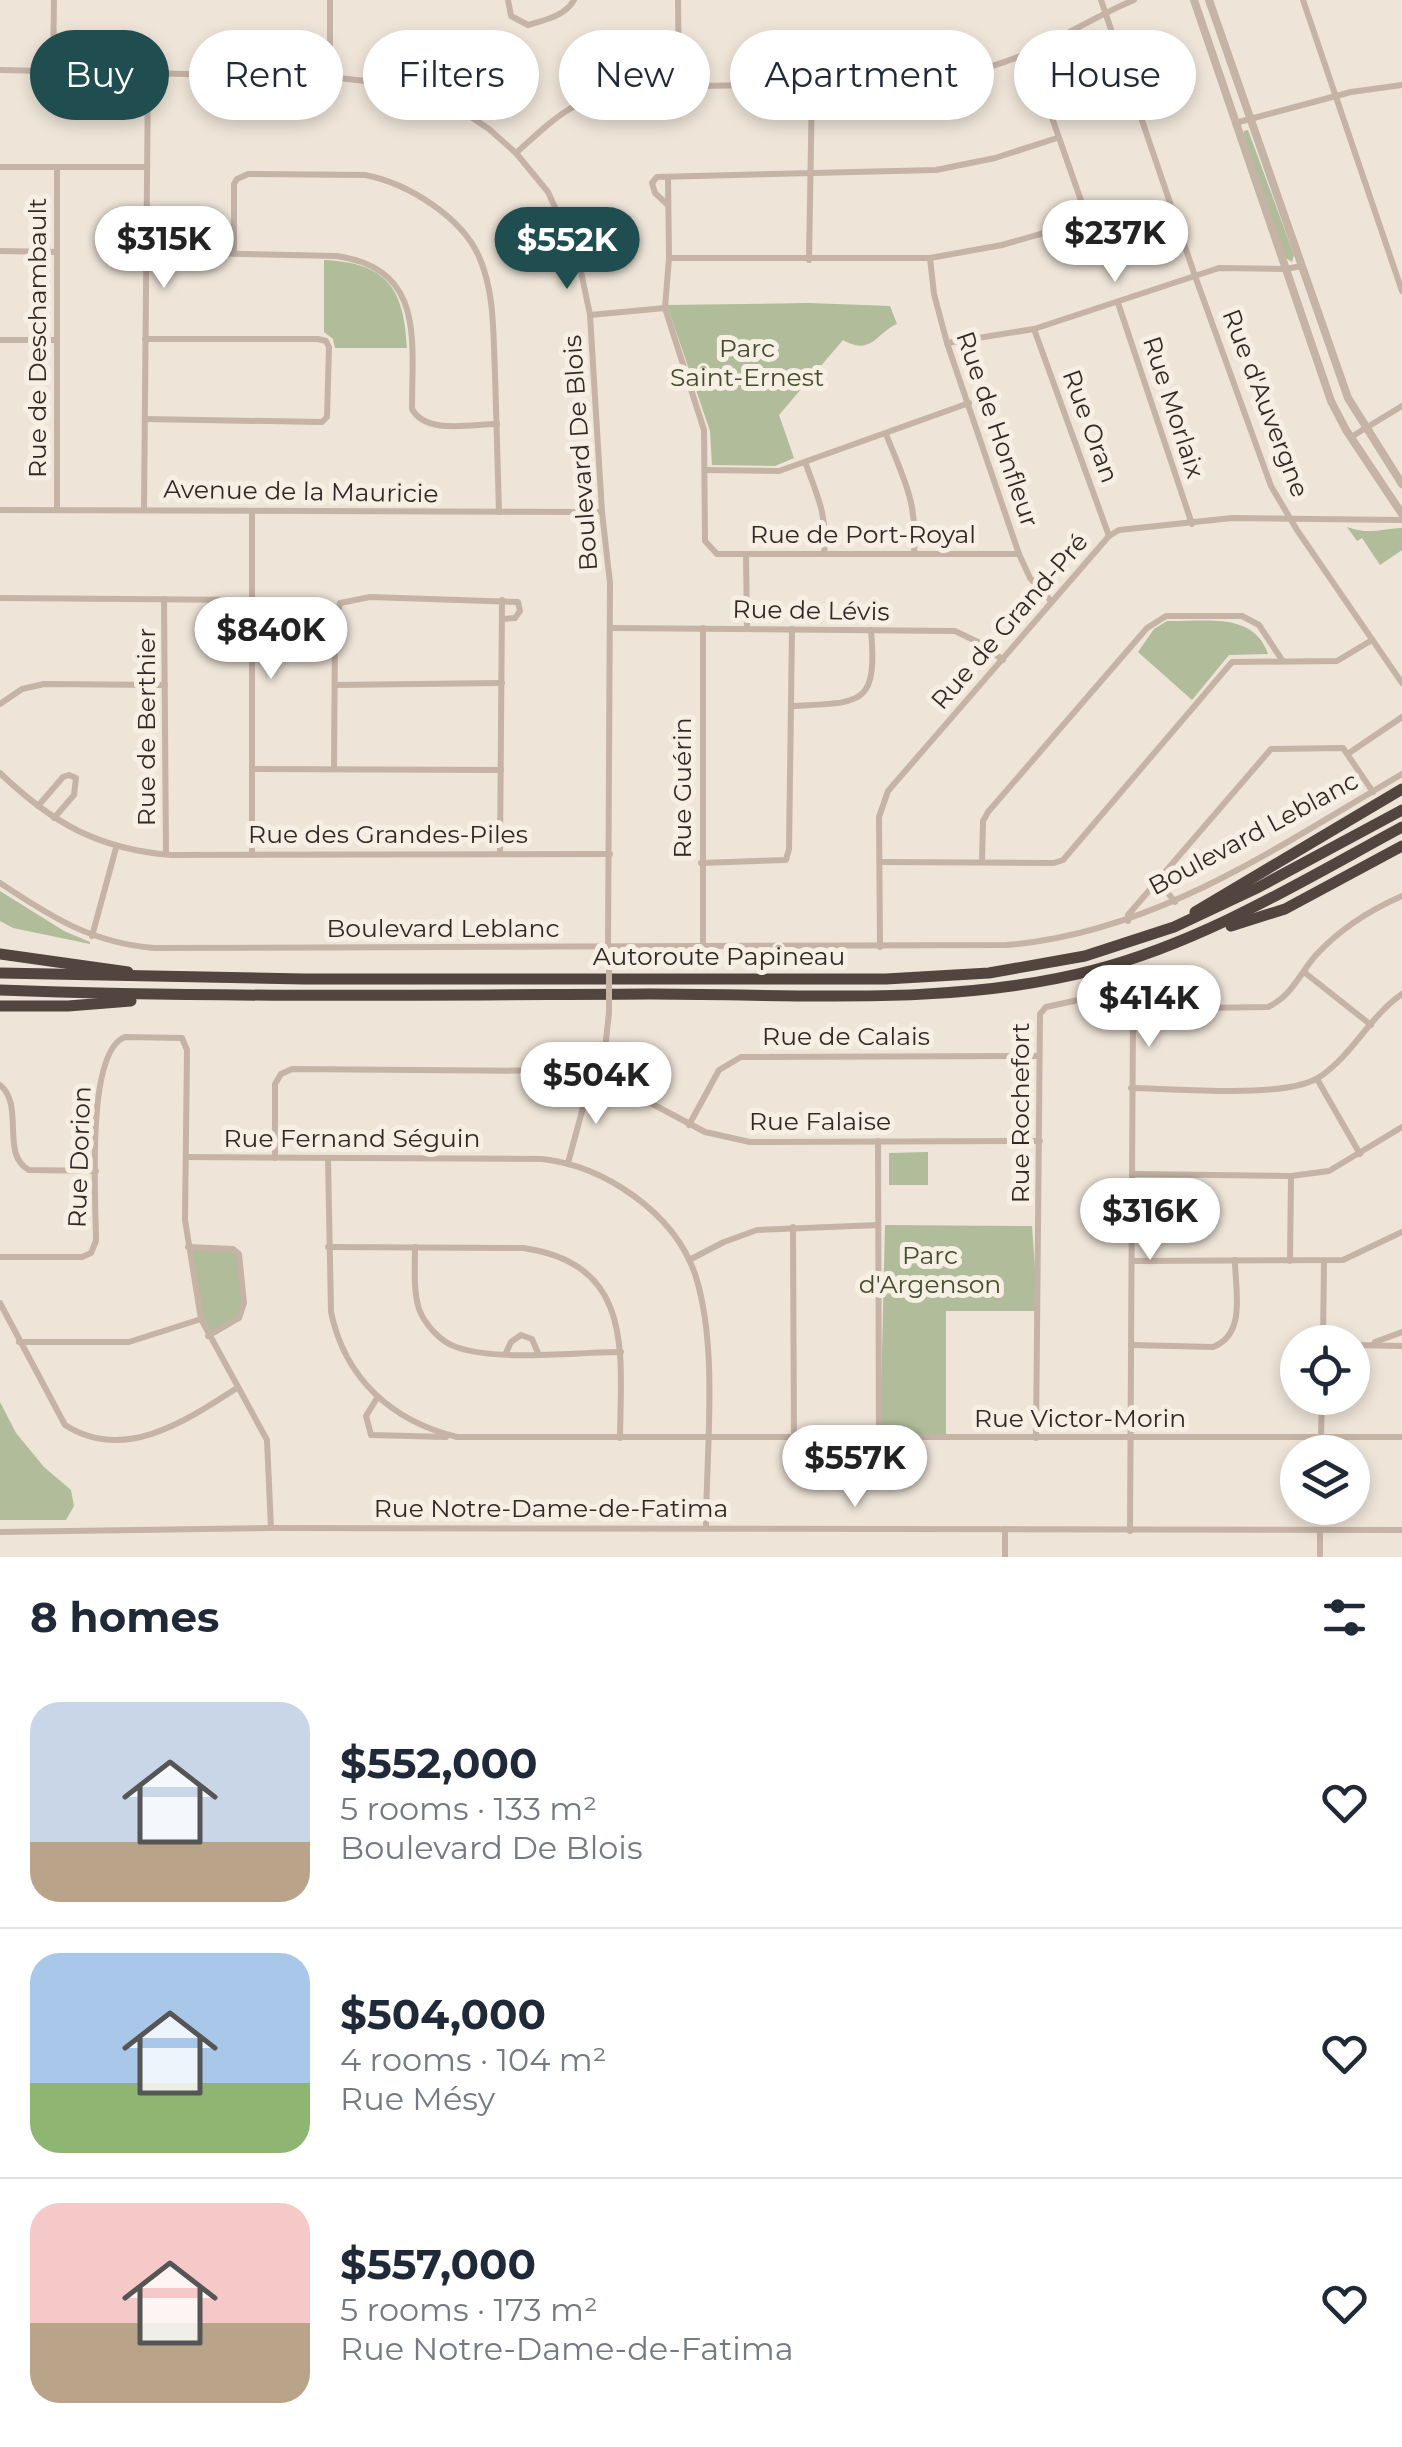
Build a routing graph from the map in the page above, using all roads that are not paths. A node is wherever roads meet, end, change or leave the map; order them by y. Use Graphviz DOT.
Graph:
graph roads {
  1 [pos="54,0"];
  2 [pos="330,0"];
  3 [pos="508,0"];
  4 [pos="574,0"];
  5 [pos="678,0"];
  6 [pos="1101,0"];
  7 [pos="1134,0"];
  8 [pos="1194,0"];
  9 [pos="1209,0"];
  10 [pos="1303,0"];
  11 [pos="1106,13"];
  12 [pos="54,30"];
  13 [pos="330,30"];
  14 [pos="678,30"];
  15 [pos="1072,30"];
  16 [pos="0,70"];
  17 [pos="30,70"];
  18 [pos="343,78"];
  19 [pos="1402,85"];
  20 [pos="1335,96"];
  21 [pos="559,113"];
  22 [pos="1250,118"];
  23 [pos="147,120"];
  24 [pos="812,120"];
  25 [pos="1052,120"];
  26 [pos="1235,123"];
  27 [pos="1058,138"];
  28 [pos="516,153"];
  29 [pos="0,166"];
  30 [pos="57,167"];
  31 [pos="146,168"];
  32 [pos="812,174"];
  33 [pos="668,177"];
  34 [pos="668,204"];
  35 [pos="0,252"];
  36 [pos="57,252"];
  37 [pos="146,252"];
  38 [pos="234,253"];
  39 [pos="670,258"];
  40 [pos="930,258"];
  41 [pos="808,260"];
  42 [pos="1302,266"];
  43 [pos="1285,269"];
  44 [pos="1195,276"];
  45 [pos="1402,291"];
  46 [pos="1118,303"];
  47 [pos="665,308"];
  48 [pos="590,315"];
  49 [pos="1034,330"];
  50 [pos="0,340"];
  51 [pos="57,340"];
  52 [pos="146,340"];
  53 [pos="947,343"];
  54 [pos="969,403"];
  55 [pos="1402,406"];
  56 [pos="145,419"];
  57 [pos="497,424"];
  58 [pos="1365,428"];
  59 [pos="886,434"];
  60 [pos="1351,437"];
  61 [pos="805,462"];
  62 [pos="705,470"];
  63 [pos="1402,484"];
  64 [pos="56,508"];
  65 [pos="144,509"];
  66 [pos="0,510"];
  67 [pos="252,510"];
  68 [pos="499,512"];
  69 [pos="602,512"];
  70 [pos="1402,517"];
  71 [pos="1289,518"];
  72 [pos="1192,524"];
  73 [pos="1110,536"];
  74 [pos="746,554"];
  75 [pos="824,554"];
  76 [pos="914,554"];
  77 [pos="1019,554"];
  78 [pos="0,598"];
  79 [pos="164,599"];
  80 [pos="252,600"];
  81 [pos="502,600"];
  82 [pos="1052,602"];
  83 [pos="502,619"];
  84 [pos="610,628"];
  85 [pos="703,628"];
  86 [pos="747,629"];
  87 [pos="792,629"];
  88 [pos="871,630"];
  89 [pos="1372,640"];
  90 [pos="1003,660"];
  91 [pos="1282,661"];
  92 [pos="502,683"];
  93 [pos="1402,683"];
  94 [pos="165,684"];
  95 [pos="335,685"];
  96 [pos="0,704"];
  97 [pos="792,706"];
  98 [pos="1402,716"];
  99 [pos="1349,754"];
  100 [pos="253,769"];
  101 [pos="334,770"];
  102 [pos="501,770"];
  103 [pos="0,772"];
  104 [pos="1402,774"];
  105 [pos="1402,789"];
  106 [pos="1372,792"];
  107 [pos="38,806"];
  108 [pos="1402,810"];
  109 [pos="54,818"];
  110 [pos="1402,828"];
  111 [pos="1402,846"];
  112 [pos="116,848"];
  113 [pos="166,854"];
  114 [pos="252,854"];
  115 [pos="500,854"];
  116 [pos="610,854"];
  117 [pos="701,862"];
  118 [pos="880,862"];
  119 [pos="982,862"];
  120 [pos="1158,880"];
  121 [pos="0,883"];
  122 [pos="1402,896"];
  123 [pos="1175,902"];
  124 [pos="1128,921"];
  125 [pos="1163,931"];
  126 [pos="92,936"];
  127 [pos="1170,946"];
  128 [pos="702,947"];
  129 [pos="880,947"];
  130 [pos="608,950"];
  131 [pos="0,954"];
  132 [pos="1304,972"];
  133 [pos="0,973"];
  134 [pos="167,978"];
  135 [pos="0,990"];
  136 [pos="205,994"];
  137 [pos="1402,994"];
  138 [pos="0,1006"];
  139 [pos="1132,1009"];
  140 [pos="1370,1024"];
  141 [pos="1039,1056"];
  142 [pos="594,1079"];
  143 [pos="1317,1079"];
  144 [pos="0,1085"];
  145 [pos="1131,1088"];
  146 [pos="688,1124"];
  147 [pos="1402,1127"];
  148 [pos="1040,1140"];
  149 [pos="878,1142"];
  150 [pos="1360,1154"];
  151 [pos="186,1158"];
  152 [pos="275,1158"];
  153 [pos="328,1158"];
  154 [pos="568,1163"];
  155 [pos="96,1170"];
  156 [pos="1133,1174"];
  157 [pos="1291,1176"];
  158 [pos="878,1225"];
  159 [pos="793,1226"];
  160 [pos="1402,1232"];
  161 [pos="328,1246"];
  162 [pos="415,1247"];
  163 [pos="188,1248"];
  164 [pos="0,1256"];
  165 [pos="689,1260"];
  166 [pos="1235,1260"];
  167 [pos="1290,1260"];
  168 [pos="1132,1261"];
  169 [pos="1324,1262"];
  170 [pos="0,1303"];
  171 [pos="201,1319"];
  172 [pos="1322,1325"];
  173 [pos="1402,1332"];
  174 [pos="208,1336"];
  175 [pos="19,1342"];
  176 [pos="1370,1344"];
  177 [pos="1132,1345"];
  178 [pos="1370,1345"];
  179 [pos="1402,1346"];
  180 [pos="621,1352"];
  181 [pos="538,1353"];
  182 [pos="506,1354"];
  183 [pos="237,1388"];
  184 [pos="377,1398"];
  185 [pos="457,1437"];
  186 [pos="1280,1437"];
  187 [pos="1370,1437"];
  188 [pos="1402,1437"];
  189 [pos="620,1438"];
  190 [pos="707,1438"];
  191 [pos="794,1438"];
  192 [pos="1036,1438"];
  193 [pos="1131,1438"];
  194 [pos="879,1439"];
  195 [pos="271,1528"];
  196 [pos="706,1528"];
  197 [pos="1005,1528"];
  198 [pos="1130,1530"];
  199 [pos="1320,1530"];
  200 [pos="1402,1530"];
  201 [pos="0,1532"];
  202 [pos="1005,1557"];
  203 [pos="1320,1557"];
  1 -- 12 [label="street"];
  2 -- 13 [label="street"];
  3 -- 4 [label="street"];
  5 -- 14 [label="street"];
  6 -- 11 [label="street, Rue d'Auvergne"];
  7 -- 11 [label="street"];
  8 -- 26 [label="street"];
  9 -- 22 [label="street"];
  10 -- 20 [label="street"];
  11 -- 15 [label="street"];
  11 -- 44 [label="street, Rue d'Auvergne"];
  16 -- 17 [label="street, Boulevard De Blois"];
  18 -- 28 [label="street, Boulevard De Blois"];
  19 -- 20 [label="street"];
  20 -- 22 [label="street"];
  20 -- 45 [label="street"];
  21 -- 28 [label="street"];
  22 -- 26 [label="street"];
  22 -- 42 [label="street"];
  23 -- 31 [label="street"];
  24 -- 32 [label="street"];
  25 -- 27 [label="street"];
  26 -- 43 [label="street"];
  27 -- 32 [label="street"];
  27 -- 40 [label="street"];
  28 -- 48 [label="street, Boulevard De Blois"];
  29 -- 30 [label="street"];
  30 -- 31 [label="street"];
  30 -- 36 [label="street, Rue de Deschambault"];
  31 -- 37 [label="street"];
  32 -- 33 [label="street"];
  32 -- 41 [label="street"];
  33 -- 34 [label="street"];
  33 -- 34 [label="street"];
  34 -- 39 [label="street"];
  35 -- 36 [label="street"];
  36 -- 51 [label="street, Rue de Deschambault"];
  37 -- 38 [label="street"];
  37 -- 52 [label="street"];
  38 -- 57 [label="street"];
  38 -- 57 [label="street"];
  39 -- 41 [label="street"];
  39 -- 47 [label="street"];
  40 -- 41 [label="street"];
  40 -- 53 [label="street, Rue de Honfleur"];
  42 -- 43 [label="street"];
  42 -- 58 [label="street"];
  43 -- 44 [label="street"];
  43 -- 60 [label="street"];
  44 -- 46 [label="street"];
  44 -- 71 [label="street, Rue d'Auvergne"];
  46 -- 49 [label="street"];
  46 -- 72 [label="street, Rue Morlaix"];
  47 -- 48 [label="street"];
  47 -- 62 [label="street"];
  48 -- 69 [label="street, Boulevard De Blois"];
  49 -- 53 [label="street"];
  49 -- 73 [label="street, Rue Oran"];
  50 -- 51 [label="street"];
  51 -- 64 [label="street, Rue de Deschambault"];
  52 -- 56 [label="street"];
  52 -- 56 [label="street"];
  53 -- 54 [label="street, Rue de Honfleur"];
  54 -- 59 [label="street"];
  54 -- 77 [label="street, Rue de Honfleur"];
  55 -- 58 [label="street"];
  56 -- 65 [label="street"];
  57 -- 68 [label="street"];
  58 -- 60 [label="street"];
  58 -- 63 [label="street"];
  59 -- 61 [label="street"];
  59 -- 76 [label="street"];
  60 -- 70 [label="street"];
  61 -- 62 [label="street"];
  61 -- 75 [label="street"];
  62 -- 74 [label="street, Rue de Port-Royal"];
  64 -- 65 [label="street, Avenue de la Mauricie"];
  64 -- 66 [label="street, Avenue de la Mauricie"];
  65 -- 67 [label="street, Avenue de la Mauricie"];
  67 -- 68 [label="street, Avenue de la Mauricie"];
  67 -- 80 [label="street"];
  68 -- 69 [label="street, Avenue de la Mauricie"];
  69 -- 84 [label="street, Boulevard De Blois"];
  70 -- 71 [label="street, Rue de Grand-Pré"];
  71 -- 72 [label="street, Rue de Grand-Pré"];
  71 -- 89 [label="street, Rue d'Auvergne"];
  72 -- 73 [label="street, Rue de Grand-Pré"];
  73 -- 82 [label="street, Rue de Grand-Pré"];
  74 -- 75 [label="street, Rue de Port-Royal"];
  74 -- 86 [label="street"];
  75 -- 76 [label="street, Rue de Port-Royal"];
  76 -- 77 [label="street, Rue de Port-Royal"];
  77 -- 82 [label="street, Rue de Honfleur"];
  78 -- 79 [label="street"];
  79 -- 80 [label="street"];
  79 -- 94 [label="street, Rue de Berthier"];
  80 -- 100 [label="street"];
  81 -- 83 [label="street"];
  81 -- 83 [label="street"];
  81 -- 95 [label="street"];
  82 -- 90 [label="street, Rue de Grand-Pré"];
  83 -- 92 [label="street"];
  84 -- 85 [label="street, Rue de Lévis"];
  84 -- 116 [label="street, Boulevard De Blois"];
  85 -- 86 [label="street, Rue de Lévis"];
  85 -- 117 [label="street, Rue Guérin"];
  86 -- 87 [label="street, Rue de Lévis"];
  87 -- 88 [label="street, Rue de Lévis"];
  87 -- 97 [label="street"];
  88 -- 90 [label="street, Rue de Lévis"];
  88 -- 97 [label="street"];
  89 -- 91 [label="street"];
  89 -- 93 [label="street, Rue d'Auvergne"];
  90 -- 118 [label="street, Rue de Grand-Pré"];
  91 -- 119 [label="street"];
  91 -- 119 [label="street"];
  92 -- 95 [label="street"];
  92 -- 102 [label="street"];
  94 -- 96 [label="street"];
  94 -- 113 [label="street, Rue de Berthier"];
  95 -- 101 [label="street"];
  97 -- 117 [label="street"];
  98 -- 99 [label="street"];
  99 -- 106 [label="street"];
  99 -- 120 [label="street"];
  100 -- 101 [label="street"];
  100 -- 114 [label="street"];
  101 -- 102 [label="street"];
  102 -- 115 [label="street"];
  103 -- 107 [label="street, Rue des Grandes-Piles"];
  104 -- 106 [label="street, Boulevard Leblanc"];
  105 -- 125 [label="highway"];
  106 -- 123 [label="street, Boulevard Leblanc"];
  107 -- 109 [label="street, Rue des Grandes-Piles"];
  107 -- 109 [label="street"];
  108 -- 125 [label="highway, Autoroute Papineau"];
  109 -- 112 [label="street, Rue des Grandes-Piles"];
  110 -- 127 [label="highway, Autoroute Papineau"];
  111 -- 127 [label="highway"];
  112 -- 113 [label="street, Rue des Grandes-Piles"];
  112 -- 126 [label="street"];
  113 -- 114 [label="street, Rue des Grandes-Piles"];
  114 -- 115 [label="street, Rue des Grandes-Piles"];
  115 -- 116 [label="street, Rue des Grandes-Piles"];
  116 -- 130 [label="street, Boulevard De Blois"];
  117 -- 128 [label="street, Rue Guérin"];
  118 -- 119 [label="street"];
  118 -- 129 [label="street, Rue de Grand-Pré"];
  120 -- 123 [label="street"];
  120 -- 124 [label="street"];
  121 -- 126 [label="street, Boulevard Leblanc"];
  122 -- 132 [label="street"];
  123 -- 124 [label="street, Boulevard Leblanc"];
  124 -- 129 [label="street, Boulevard Leblanc"];
  125 -- 134 [label="highway, Autoroute Papineau"];
  126 -- 130 [label="street, Boulevard Leblanc"];
  127 -- 136 [label="highway, Autoroute Papineau"];
  128 -- 129 [label="street, Boulevard Leblanc"];
  128 -- 130 [label="street, Boulevard Leblanc"];
  130 -- 142 [label="street, Boulevard De Blois, bridge"];
  131 -- 134 [label="highway"];
  132 -- 139 [label="street"];
  132 -- 140 [label="street"];
  133 -- 134 [label="highway, Autoroute Papineau"];
  135 -- 136 [label="highway, Autoroute Papineau"];
  136 -- 138 [label="highway"];
  137 -- 140 [label="street"];
  139 -- 141 [label="street, Rue Rochefort"];
  139 -- 145 [label="street"];
  140 -- 143 [label="street"];
  141 -- 146 [label="street, Rue de Calais"];
  141 -- 148 [label="street, Rue Rochefort"];
  142 -- 146 [label="street, Rue Falaise"];
  142 -- 152 [label="street, Rue Falaise"];
  142 -- 154 [label="street, Boulevard De Blois"];
  143 -- 145 [label="street"];
  143 -- 150 [label="street"];
  144 -- 155 [label="street"];
  145 -- 156 [label="street"];
  146 -- 149 [label="street, Rue Falaise"];
  147 -- 150 [label="street"];
  148 -- 149 [label="street, Rue Falaise"];
  148 -- 192 [label="street, Rue Rochefort"];
  149 -- 158 [label="street"];
  150 -- 157 [label="street"];
  151 -- 152 [label="street, Rue Fernand Séguin"];
  151 -- 155 [label="street, Rue Dorion"];
  151 -- 163 [label="street"];
  152 -- 153 [label="street, Rue Fernand Séguin"];
  153 -- 154 [label="street, Rue Fernand Séguin"];
  153 -- 161 [label="street"];
  154 -- 165 [label="street, Rue Fernand Séguin"];
  155 -- 164 [label="street, Rue Dorion"];
  156 -- 157 [label="street"];
  156 -- 168 [label="street"];
  157 -- 167 [label="street"];
  158 -- 159 [label="street"];
  158 -- 194 [label="street"];
  159 -- 165 [label="street"];
  159 -- 191 [label="street"];
  160 -- 169 [label="street"];
  161 -- 162 [label="street"];
  161 -- 184 [label="street"];
  162 -- 180 [label="street"];
  162 -- 182 [label="street"];
  163 -- 171 [label="street"];
  163 -- 174 [label="street"];
  165 -- 190 [label="street, Rue Fernand Séguin"];
  166 -- 167 [label="street"];
  166 -- 168 [label="street"];
  166 -- 177 [label="street"];
  167 -- 169 [label="street"];
  168 -- 177 [label="street"];
  169 -- 172 [label="street"];
  170 -- 175 [label="street"];
  171 -- 174 [label="street"];
  171 -- 175 [label="street"];
  173 -- 176 [label="street"];
  174 -- 183 [label="street"];
  175 -- 183 [label="street"];
  177 -- 193 [label="street"];
  178 -- 179 [label="street"];
  180 -- 181 [label="street"];
  180 -- 189 [label="street"];
  181 -- 182 [label="street"];
  181 -- 182 [label="street"];
  183 -- 195 [label="street"];
  184 -- 185 [label="street, Rue Victor-Morin"];
  184 -- 185 [label="street, Rue Victor-Morin"];
  185 -- 189 [label="street, Rue Victor-Morin"];
  186 -- 193 [label="street, Rue Victor-Morin"];
  187 -- 188 [label="street, Rue Victor-Morin"];
  189 -- 190 [label="street, Rue Victor-Morin"];
  190 -- 191 [label="street, Rue Victor-Morin"];
  190 -- 196 [label="street, Rue Fernand Séguin"];
  191 -- 194 [label="street, Rue Victor-Morin"];
  192 -- 193 [label="street, Rue Victor-Morin"];
  192 -- 194 [label="street, Rue Victor-Morin"];
  193 -- 198 [label="street"];
  195 -- 196 [label="street, Rue Notre-Dame-de-Fatima"];
  195 -- 201 [label="street, Rue Notre-Dame-de-Fatima"];
  196 -- 197 [label="street, Rue Notre-Dame-de-Fatima"];
  197 -- 198 [label="street, Rue Notre-Dame-de-Fatima"];
  197 -- 202 [label="street"];
  198 -- 199 [label="street, Rue Notre-Dame-de-Fatima"];
  199 -- 200 [label="street, Rue Notre-Dame-de-Fatima"];
  199 -- 203 [label="street"];
}
